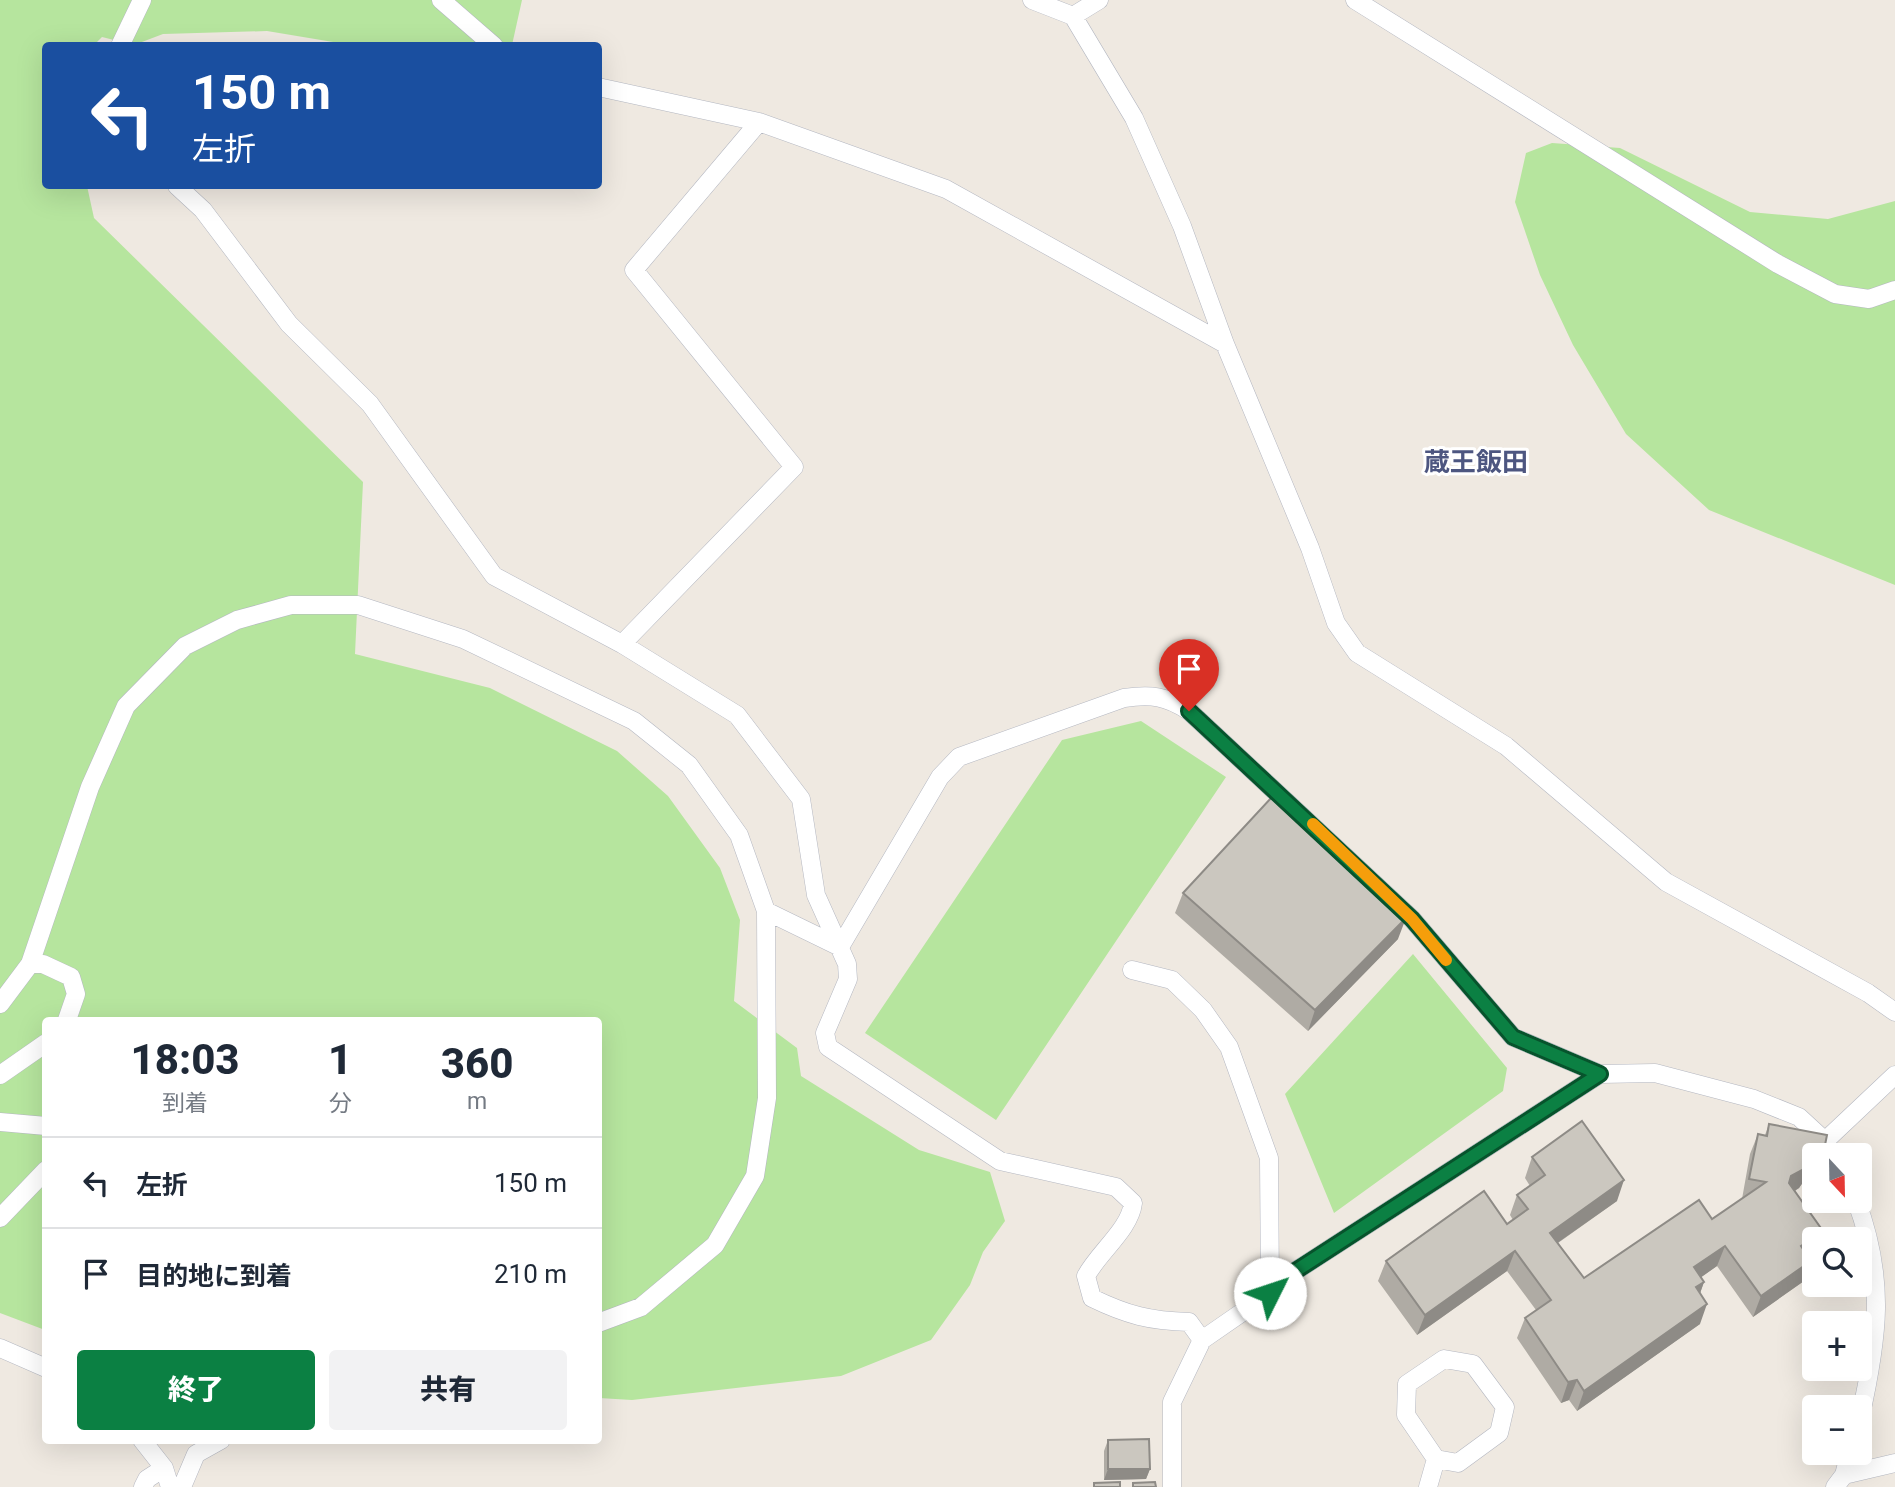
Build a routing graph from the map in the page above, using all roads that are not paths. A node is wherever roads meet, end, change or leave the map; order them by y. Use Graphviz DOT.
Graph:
graph roads {
  1 [pos="142,0"];
  2 [pos="441,0"];
  3 [pos="1032,0"];
  4 [pos="1099,0"];
  5 [pos="1356,0"];
  6 [pos="1073,16"];
  7 [pos="122,42"];
  8 [pos="489,42"];
  9 [pos="602,89"];
  10 [pos="759,122"];
  11 [pos="180,189"];
  12 [pos="1895,290"];
  13 [pos="1225,344"];
  14 [pos="622,644"];
  15 [pos="765,911"];
  16 [pos="840,947"];
  17 [pos="30,964"];
  18 [pos="1132,970"];
  19 [pos="0,1004"];
  20 [pos="1895,1012"];
  21 [pos="68,1017"];
  22 [pos="42,1046"];
  23 [pos="1600,1074"];
  24 [pos="0,1075"];
  25 [pos="1895,1075"];
  26 [pos="0,1122"];
  27 [pos="42,1126"];
  28 [pos="1824,1143"];
  29 [pos="1834,1143"];
  30 [pos="42,1174"];
  31 [pos="1860,1213"];
  32 [pos="0,1218"];
  33 [pos="1270,1293"];
  34 [pos="602,1322"];
  35 [pos="1202,1340"];
  36 [pos="0,1348"];
  37 [pos="42,1366"];
  38 [pos="1864,1395"];
  39 [pos="145,1444"];
  40 [pos="214,1444"];
  41 [pos="1436,1460"];
  42 [pos="1895,1463"];
  43 [pos="164,1468"];
  44 [pos="1839,1481"];
  45 [pos="143,1487"];
  46 [pos="170,1487"];
  47 [pos="183,1487"];
  48 [pos="1172,1487"];
  49 [pos="1428,1487"];
  1 -- 7 [label="street"];
  2 -- 8 [label="street"];
  3 -- 6 [label="street"];
  4 -- 6 [label="street"];
  5 -- 12 [label="street"];
  6 -- 13 [label="street"];
  9 -- 10 [label="street"];
  10 -- 13 [label="street"];
  10 -- 14 [label="street"];
  11 -- 14 [label="street"];
  13 -- 20 [label="street"];
  14 -- 16 [label="street"];
  15 -- 16 [label="street"];
  15 -- 17 [label="street"];
  15 -- 34 [label="street"];
  16 -- 23 [label="street"];
  16 -- 35 [label="street"];
  17 -- 19 [label="street"];
  17 -- 21 [label="street"];
  18 -- 33 [label="street"];
  22 -- 24 [label="street"];
  23 -- 28 [label="street"];
  23 -- 33 [label="street"];
  25 -- 29 [label="street"];
  26 -- 27 [label="street"];
  30 -- 32 [label="street"];
  31 -- 38 [label="street"];
  33 -- 35 [label="street"];
  35 -- 48 [label="street"];
  36 -- 37 [label="street"];
  39 -- 43 [label="street"];
  40 -- 47 [label="street"];
  41 -- 41 [label="street"];
  41 -- 49 [label="street"];
  42 -- 44 [label="street"];
  43 -- 45 [label="street"];
  43 -- 46 [label="street"];
}
